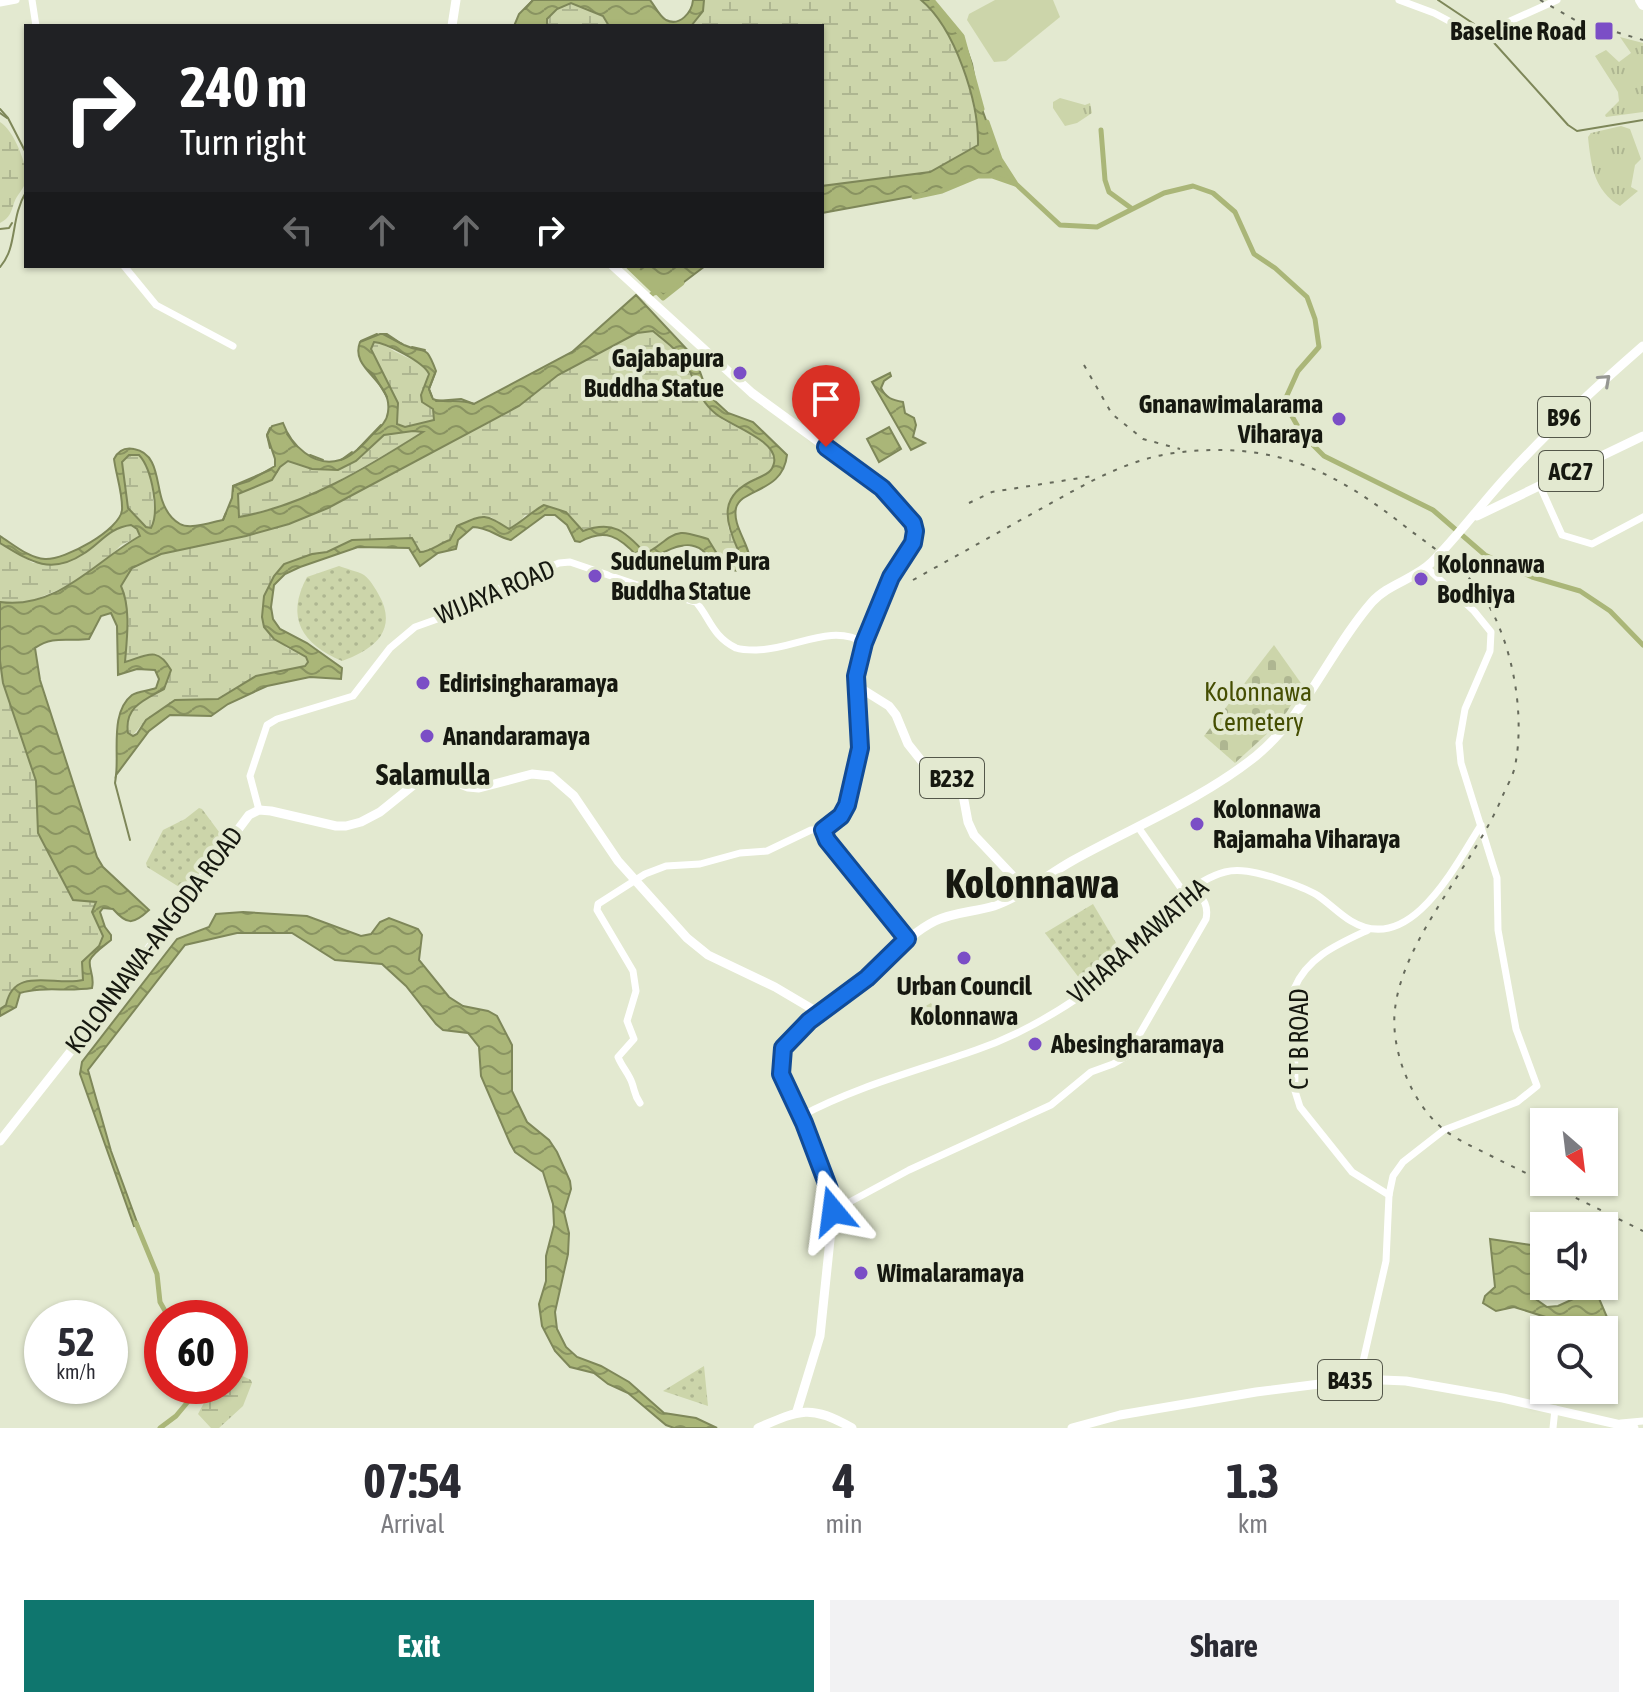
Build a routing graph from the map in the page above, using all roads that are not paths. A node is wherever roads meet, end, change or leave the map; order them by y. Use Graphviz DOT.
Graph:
graph roads {
  1 [pos="16,0"];
  2 [pos="32,0"];
  3 [pos="456,0"];
  4 [pos="1399,0"];
  5 [pos="1557,0"];
  6 [pos="0,3"];
  7 [pos="36,24"];
  8 [pos="452,24"];
  9 [pos="126,268"];
  10 [pos="615,268"];
  11 [pos="233,346"];
  12 [pos="1643,346"];
  13 [pos="1643,436"];
  14 [pos="1540,486"];
  15 [pos="1491,495"];
  16 [pos="1498,504"];
  17 [pos="1643,517"];
  18 [pos="1468,521"];
  19 [pos="1426,567"];
  20 [pos="864,643"];
  21 [pos="857,686"];
  22 [pos="259,810"];
  23 [pos="1481,825"];
  24 [pos="1138,827"];
  25 [pos="823,830"];
  26 [pos="635,881"];
  27 [pos="1194,888"];
  28 [pos="1025,889"];
  29 [pos="1185,894"];
  30 [pos="1368,930"];
  31 [pos="907,939"];
  32 [pos="802,1005"];
  33 [pos="819,1013"];
  34 [pos="809,1021"];
  35 [pos="640,1103"];
  36 [pos="801,1116"];
  37 [pos="0,1141"];
  38 [pos="1389,1195"];
  39 [pos="833,1211"];
  40 [pos="1359,1379"];
  41 [pos="1555,1409"];
  42 [pos="797,1411"];
  43 [pos="1643,1424"];
  44 [pos="1626,1426"];
  45 [pos="758,1428"];
  46 [pos="852,1428"];
  47 [pos="1072,1428"];
  48 [pos="1553,1428"];
  1 -- 6 [label="street"];
  2 -- 7 [label="street"];
  3 -- 8 [label="main road"];
  4 -- 5 [label="street"];
  9 -- 11 [label="street"];
  10 -- 20 [label="main road"];
  15 -- 12 [label="main road, B96, one-way"];
  13 -- 14 [label="main road, AC27"];
  14 -- 16 [label="main road, AC27"];
  14 -- 17 [label="street"];
  15 -- 16 [label="main road"];
  15 -- 18 [label="main road, B96"];
  16 -- 18 [label="main road, AC27"];
  18 -- 19 [label="main road, B96"];
  19 -- 23 [label="street"];
  19 -- 24 [label="main road, B96"];
  20 -- 21 [label="main road"];
  20 -- 22 [label="street, WIJAYA ROAD"];
  21 -- 25 [label="street"];
  21 -- 28 [label="main road, B232"];
  22 -- 26 [label="main road, KOLONNAWA-ANGODA ROAD"];
  22 -- 37 [label="main road, KOLONNAWA-ANGODA ROAD"];
  23 -- 30 [label="street"];
  23 -- 38 [label="street"];
  24 -- 28 [label="main road, B96"];
  24 -- 29 [label="street"];
  25 -- 26 [label="street"];
  25 -- 31 [label="street"];
  26 -- 32 [label="main road, KOLONNAWA-ANGODA ROAD"];
  26 -- 35 [label="street"];
  27 -- 29 [label="street, VIHARA MAWATHA"];
  27 -- 30 [label="street, VIHARA MAWATHA"];
  27 -- 39 [label="street"];
  28 -- 31 [label="main road, B96"];
  29 -- 36 [label="street, VIHARA MAWATHA"];
  30 -- 38 [label="street, C T B ROAD"];
  31 -- 33 [label="main road, B96"];
  32 -- 33 [label="main road, KOLONNAWA-ANGODA ROAD"];
  32 -- 34 [label="main road"];
  33 -- 34 [label="main road, B96"];
  34 -- 36 [label="main road, B96"];
  36 -- 39 [label="main road, B96"];
  38 -- 40 [label="street"];
  39 -- 42 [label="main road, B96"];
  40 -- 41 [label="main road, B435"];
  40 -- 47 [label="main road, B435"];
  41 -- 44 [label="main road, B435"];
  41 -- 48 [label="street"];
  42 -- 45 [label="main road"];
  42 -- 46 [label="main road"];
  43 -- 44 [label="main road, B435"];
}
